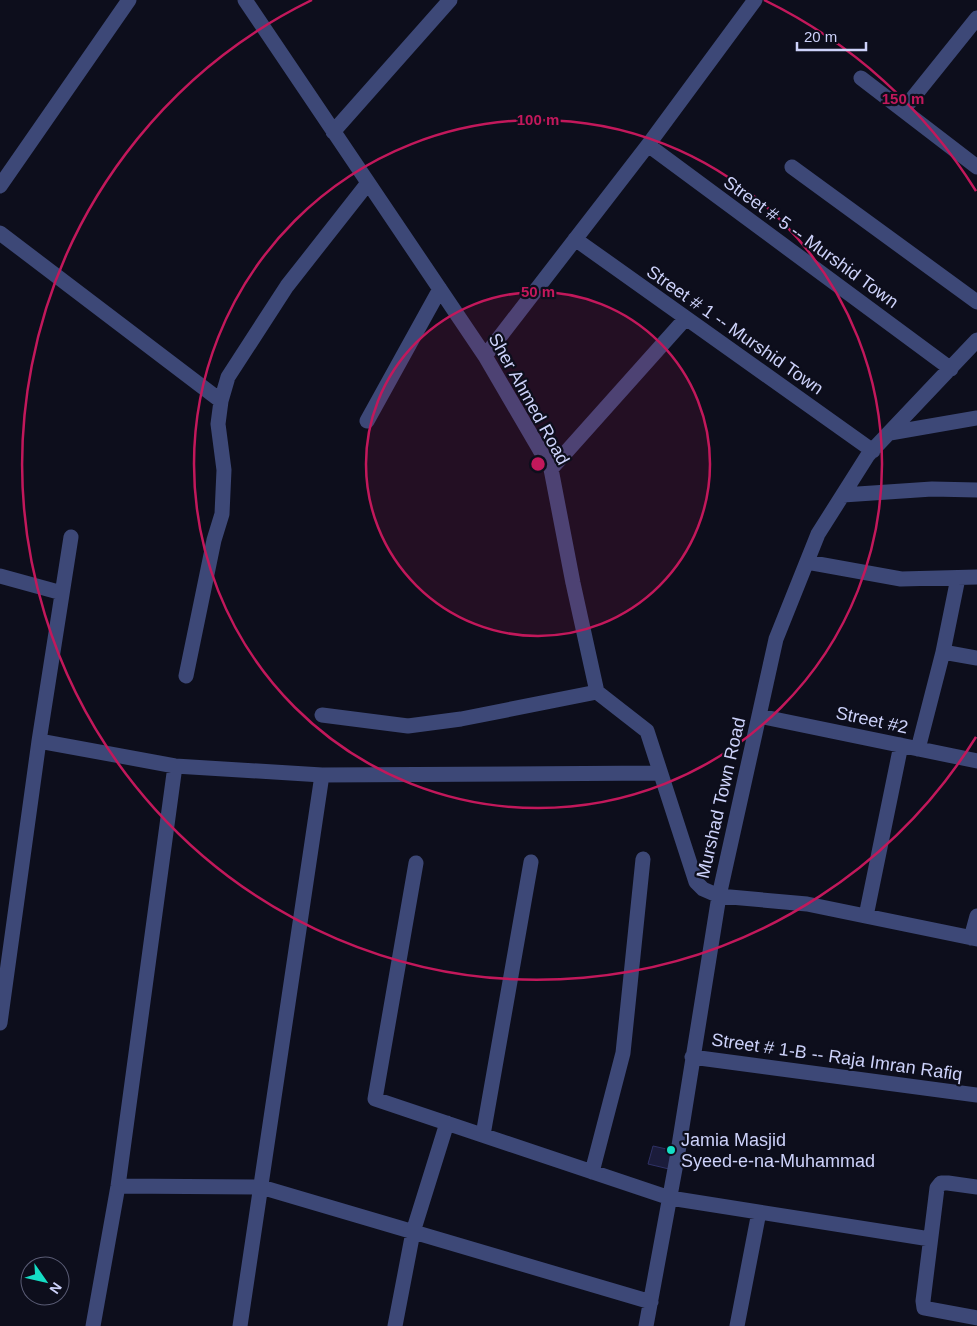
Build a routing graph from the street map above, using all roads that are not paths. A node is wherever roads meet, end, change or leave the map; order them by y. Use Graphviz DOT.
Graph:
graph roads {
  1 [pos="129,0"];
  2 [pos="246,0"];
  3 [pos="450,0"];
  4 [pos="756,0"];
  5 [pos="977,18"];
  6 [pos="861,78"];
  7 [pos="903,110"];
  8 [pos="333,132"];
  9 [pos="648,145"];
  10 [pos="792,167"];
  11 [pos="977,167"];
  12 [pos="368,183"];
  13 [pos="0,186"];
  14 [pos="0,232"];
  15 [pos="575,239"];
  16 [pos="440,289"];
  17 [pos="977,302"];
  18 [pos="686,318"];
  19 [pos="977,340"];
  20 [pos="485,356"];
  21 [pos="951,369"];
  22 [pos="221,401"];
  23 [pos="977,418"];
  24 [pos="367,421"];
  25 [pos="890,433"];
  26 [pos="873,451"];
  27 [pos="551,469"];
  28 [pos="977,490"];
  29 [pos="843,495"];
  30 [pos="71,536"];
  31 [pos="807,562"];
  32 [pos="0,576"];
  33 [pos="977,577"];
  34 [pos="958,578"];
  35 [pos="62,593"];
  36 [pos="943,652"];
  37 [pos="977,658"];
  38 [pos="186,676"];
  39 [pos="597,692"];
  40 [pos="322,714"];
  41 [pos="759,716"];
  42 [pos="39,741"];
  43 [pos="901,745"];
  44 [pos="918,749"];
  45 [pos="977,761"];
  46 [pos="175,766"];
  47 [pos="660,773"];
  48 [pos="322,775"];
  49 [pos="643,859"];
  50 [pos="530,862"];
  51 [pos="416,863"];
  52 [pos="719,896"];
  53 [pos="866,916"];
  54 [pos="977,916"];
  55 [pos="6,935"];
  56 [pos="974,938"];
  57 [pos="0,1023"];
  58 [pos="692,1057"];
  59 [pos="977,1095"];
  60 [pos="447,1123"];
  61 [pos="483,1135"];
  62 [pos="592,1172"];
  63 [pos="118,1186"];
  64 [pos="261,1187"];
  65 [pos="977,1187"];
  66 [pos="670,1198"];
  67 [pos="759,1212"];
  68 [pos="413,1232"];
  69 [pos="930,1239"];
  70 [pos="650,1302"];
  71 [pos="977,1318"];
  72 [pos="93,1326"];
  73 [pos="240,1326"];
  74 [pos="395,1326"];
  75 [pos="646,1326"];
  76 [pos="737,1326"];
  1 -- 13 [label="street"];
  2 -- 8 [label="street, Sher Ahmed Road"];
  3 -- 8 [label="street"];
  4 -- 9 [label="street"];
  5 -- 7 [label="street"];
  6 -- 7 [label="street"];
  7 -- 11 [label="street"];
  8 -- 12 [label="street, Sher Ahmed Road"];
  9 -- 15 [label="street"];
  9 -- 21 [label="street, Street # 5 -- Murshid Town"];
  10 -- 17 [label="street"];
  12 -- 16 [label="street, Sher Ahmed Road"];
  12 -- 22 [label="street"];
  14 -- 22 [label="street"];
  15 -- 18 [label="street, Street # 1 -- Murshid Town"];
  15 -- 20 [label="street"];
  16 -- 20 [label="street, Sher Ahmed Road"];
  16 -- 24 [label="street"];
  18 -- 26 [label="street, Street # 1 -- Murshid Town"];
  18 -- 27 [label="street"];
  19 -- 21 [label="street, Murshad Town Road"];
  20 -- 27 [label="street, Sher Ahmed Road"];
  21 -- 25 [label="street, Murshad Town Road"];
  22 -- 38 [label="street"];
  23 -- 25 [label="street"];
  25 -- 26 [label="street, Murshad Town Road"];
  26 -- 29 [label="street, Murshad Town Road"];
  27 -- 39 [label="street, Sher Ahmed Road"];
  28 -- 29 [label="street"];
  29 -- 31 [label="street, Murshad Town Road"];
  30 -- 35 [label="street"];
  31 -- 34 [label="street"];
  31 -- 41 [label="street, Murshad Town Road"];
  32 -- 35 [label="street"];
  33 -- 34 [label="street"];
  34 -- 36 [label="street"];
  35 -- 42 [label="street"];
  36 -- 37 [label="street"];
  36 -- 44 [label="street"];
  39 -- 40 [label="street"];
  39 -- 47 [label="street"];
  41 -- 43 [label="street, Street #2"];
  41 -- 52 [label="street, Murshad Town Road"];
  42 -- 46 [label="street"];
  42 -- 55 [label="street"];
  43 -- 44 [label="street, Street #2"];
  43 -- 53 [label="street"];
  44 -- 45 [label="street, Street #2"];
  46 -- 48 [label="street"];
  46 -- 63 [label="street"];
  47 -- 48 [label="street"];
  47 -- 52 [label="street"];
  48 -- 64 [label="street"];
  49 -- 62 [label="street"];
  50 -- 61 [label="street"];
  51 -- 60 [label="street"];
  52 -- 53 [label="street"];
  52 -- 58 [label="street, Murshad Town Road"];
  53 -- 56 [label="street"];
  54 -- 56 [label="street"];
  55 -- 57 [label="street"];
  58 -- 59 [label="street, Street # 1-B -- Raja Imran Rafiq"];
  58 -- 66 [label="street, Murshad Town Road"];
  60 -- 61 [label="street"];
  60 -- 68 [label="street"];
  61 -- 62 [label="street"];
  62 -- 66 [label="street"];
  63 -- 64 [label="street"];
  63 -- 72 [label="street"];
  64 -- 68 [label="street"];
  64 -- 73 [label="street"];
  65 -- 69 [label="street"];
  66 -- 67 [label="street"];
  66 -- 70 [label="street, Murshad Town Road"];
  67 -- 69 [label="street"];
  67 -- 76 [label="street"];
  68 -- 70 [label="street"];
  68 -- 74 [label="street"];
  69 -- 71 [label="street"];
  70 -- 75 [label="street, Murshad Town Road"];
}
